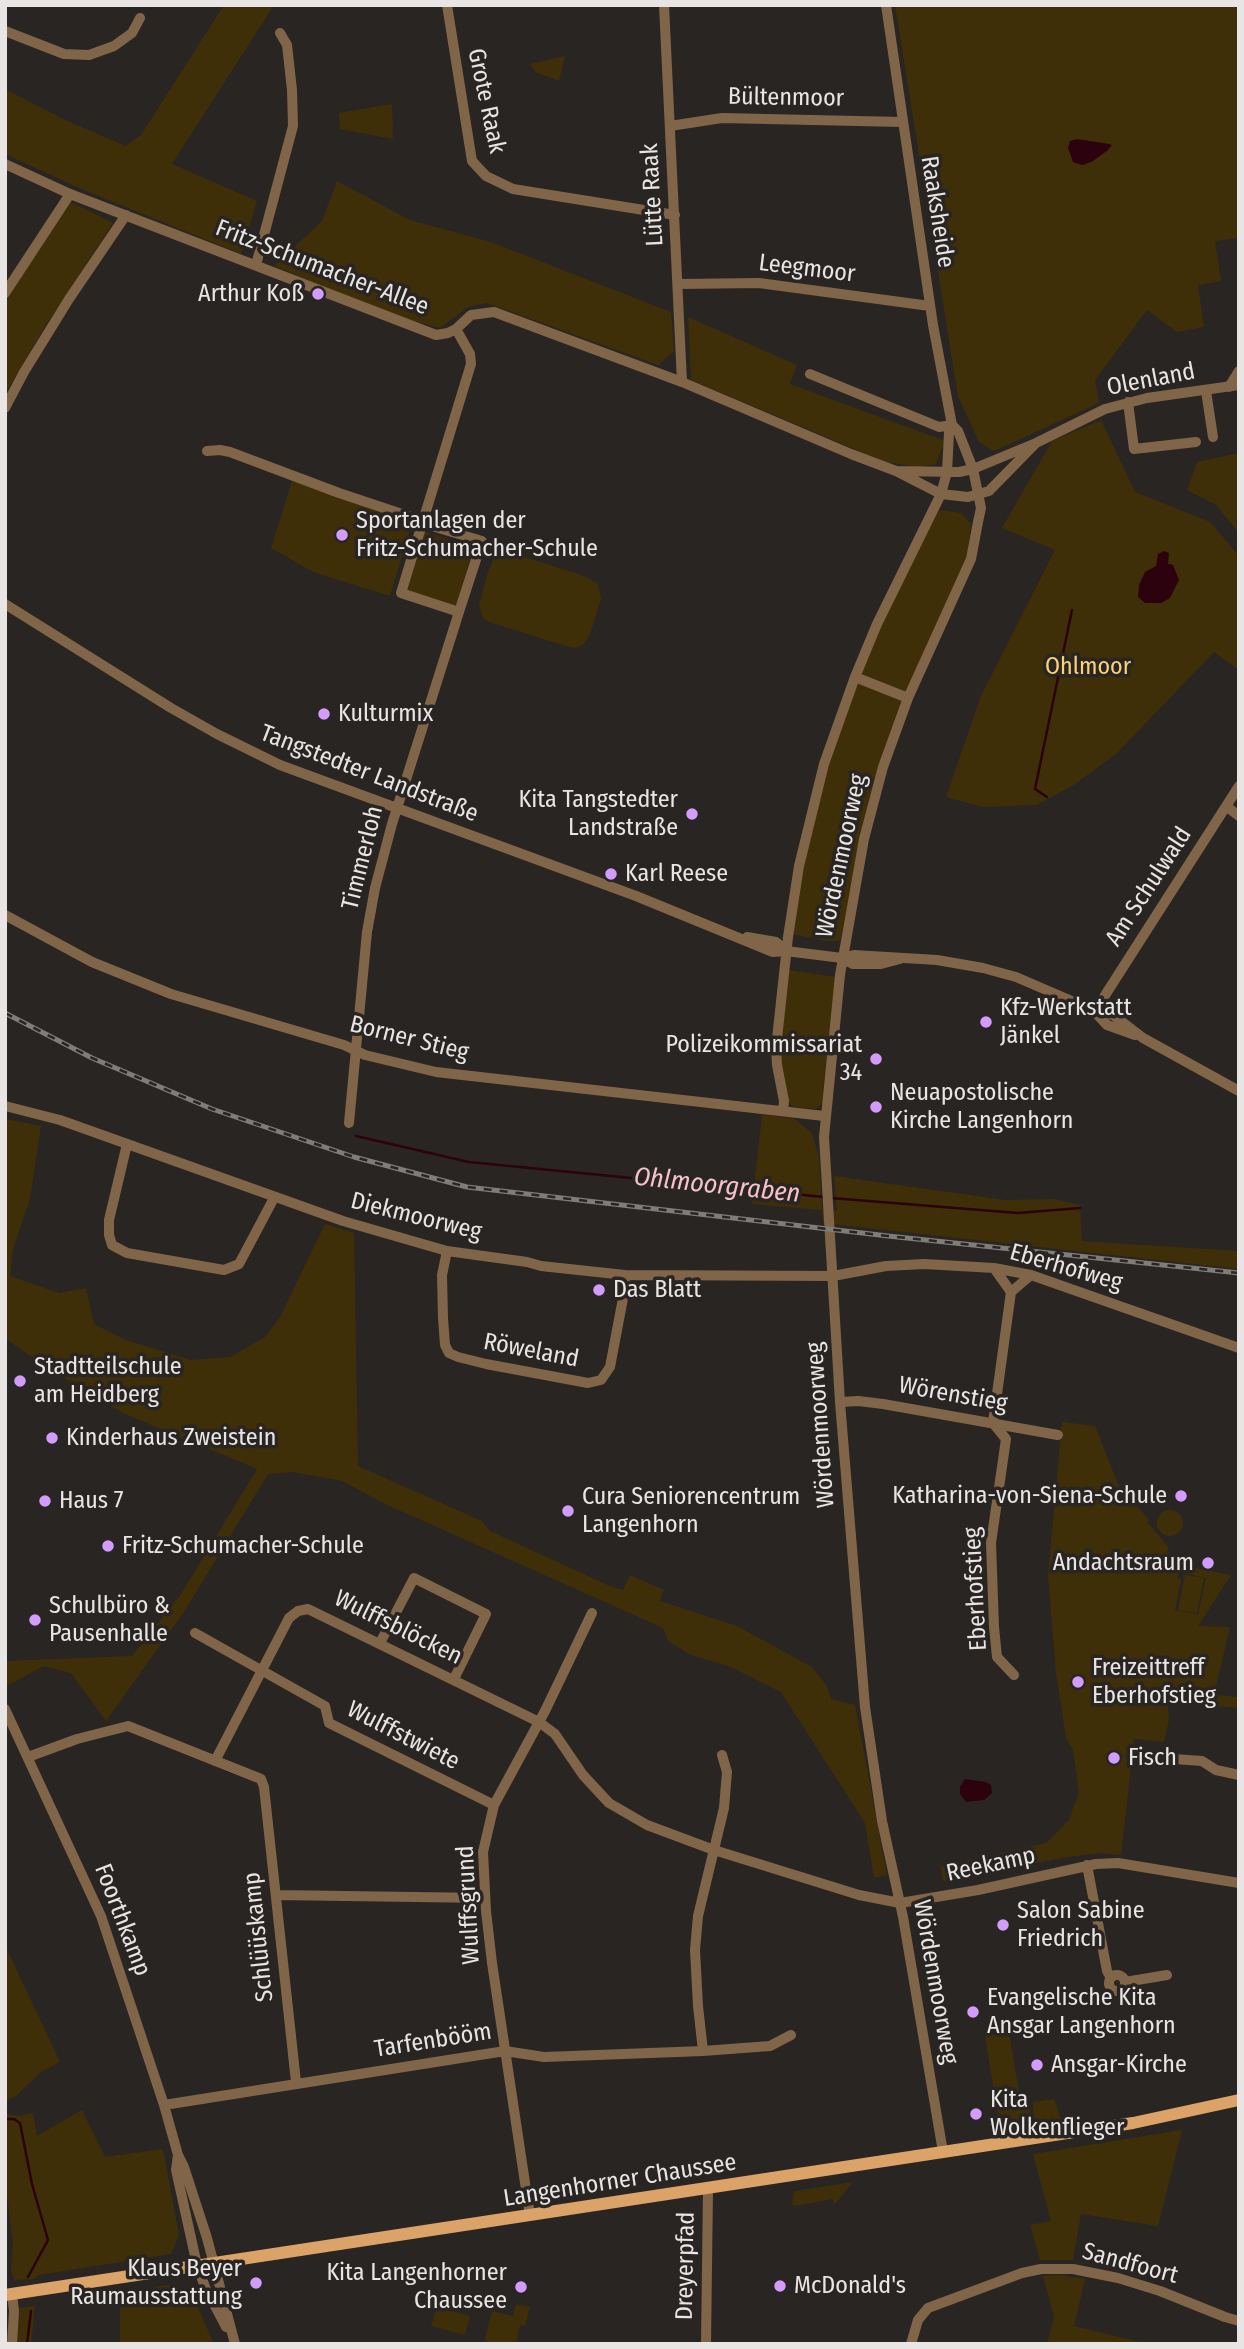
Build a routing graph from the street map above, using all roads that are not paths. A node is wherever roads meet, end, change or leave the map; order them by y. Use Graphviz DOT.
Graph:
graph roads {
  1 [pos="447,5"];
  2 [pos="664,5"];
  3 [pos="886,5"];
  4 [pos="140,18"];
  5 [pos="5,31"];
  6 [pos="280,33"];
  7 [pos="902,122"];
  8 [pos="670,126"];
  9 [pos="5,164"];
  10 [pos="70,194"];
  11 [pos="125,215"];
  12 [pos="675,215"];
  13 [pos="256,265"];
  14 [pos="679,284"];
  15 [pos="5,293"];
  16 [pos="930,306"];
  17 [pos="456,330"];
  18 [pos="1239,372"];
  19 [pos="810,374"];
  20 [pos="682,382"];
  21 [pos="1234,386"];
  22 [pos="1206,391"];
  23 [pos="1128,402"];
  24 [pos="5,408"];
  25 [pos="952,425"];
  26 [pos="1213,437"];
  27 [pos="1196,442"];
  28 [pos="1036,443"];
  29 [pos="207,451"];
  30 [pos="973,469"];
  31 [pos="896,471"];
  32 [pos="947,472"];
  33 [pos="959,472"];
  34 [pos="942,489"];
  35 [pos="979,495"];
  36 [pos="423,522"];
  37 [pos="5,604"];
  38 [pos="459,612"];
  39 [pos="855,677"];
  40 [pos="908,698"];
  41 [pos="1239,786"];
  42 [pos="1226,806"];
  43 [pos="397,809"];
  44 [pos="1239,816"];
  45 [pos="5,915"];
  46 [pos="786,951"];
  47 [pos="842,958"];
  48 [pos="1094,1011"];
  49 [pos="354,1050"];
  50 [pos="1239,1091"];
  51 [pos="5,1106"];
  52 [pos="783,1111"];
  53 [pos="824,1116"];
  54 [pos="349,1123"];
  55 [pos="127,1144"];
  56 [pos="274,1198"];
  57 [pos="447,1251"];
  58 [pos="994,1268"];
  59 [pos="625,1275"];
  60 [pos="1031,1275"];
  61 [pos="834,1276"];
  62 [pos="1011,1292"];
  63 [pos="1239,1348"];
  64 [pos="840,1402"];
  65 [pos="993,1423"];
  66 [pos="1058,1435"];
  67 [pos="592,1614"];
  68 [pos="195,1633"];
  69 [pos="380,1643"];
  70 [pos="261,1671"];
  71 [pos="1014,1675"];
  72 [pos="454,1679"];
  73 [pos="5,1709"];
  74 [pos="539,1721"];
  75 [pos="722,1755"];
  76 [pos="28,1757"];
  77 [pos="1174,1759"];
  78 [pos="215,1761"];
  79 [pos="1239,1775"];
  80 [pos="494,1805"];
  81 [pos="714,1850"];
  82 [pos="1087,1865"];
  83 [pos="1239,1883"];
  84 [pos="276,1895"];
  85 [pos="485,1898"];
  86 [pos="900,1903"];
  87 [pos="1167,1975"];
  88 [pos="791,2035"];
  89 [pos="505,2051"];
  90 [pos="703,2051"];
  91 [pos="296,2082"];
  92 [pos="1239,2100"];
  93 [pos="164,2105"];
  94 [pos="943,2152"];
  95 [pos="178,2155"];
  96 [pos="708,2189"];
  97 [pos="530,2216"];
  98 [pos="213,2263"];
  99 [pos="197,2265"];
  100 [pos="8,2295"];
  101 [pos="1239,2321"];
  102 [pos="234,2342"];
  103 [pos="12,2344"];
  104 [pos="706,2344"];
  105 [pos="911,2344"];
  1 -- 12 [label="street, Grote Raak"];
  2 -- 8 [label="street, Lütte Raak"];
  3 -- 7 [label="street, Raaksheide"];
  4 -- 5 [label="street"];
  6 -- 13 [label="street"];
  7 -- 8 [label="street, Bültenmoor"];
  7 -- 16 [label="street, Raaksheide"];
  8 -- 12 [label="street, Lütte Raak"];
  9 -- 10 [label="street, Fritz-Schumacher-Allee"];
  10 -- 11 [label="street, Fritz-Schumacher-Allee"];
  10 -- 15 [label="street"];
  11 -- 13 [label="street, Fritz-Schumacher-Allee"];
  11 -- 24 [label="street"];
  12 -- 14 [label="street, Lütte Raak"];
  13 -- 17 [label="street, Fritz-Schumacher-Allee"];
  14 -- 16 [label="street, Leegmoor"];
  14 -- 20 [label="street, Lütte Raak"];
  16 -- 25 [label="street, Raaksheide"];
  17 -- 20 [label="street, Fritz-Schumacher-Allee"];
  17 -- 36 [label="street"];
  18 -- 21 [label="street"];
  19 -- 25 [label="street"];
  20 -- 31 [label="street, Fritz-Schumacher-Allee"];
  21 -- 22 [label="street, Olenland"];
  22 -- 23 [label="street, Olenland"];
  22 -- 26 [label="street"];
  23 -- 27 [label="street"];
  23 -- 28 [label="street, Olenland"];
  25 -- 30 [label="street, Raaksheide"];
  25 -- 32 [label="street, Raaksheide"];
  28 -- 30 [label="street, Olenland"];
  28 -- 35 [label="street, Olenland"];
  29 -- 36 [label="street, Timmerloh"];
  30 -- 33 [label="street, Olenland"];
  30 -- 35 [label="street, Raaksheide"];
  31 -- 32 [label="street, Fritz-Schumacher-Allee"];
  31 -- 34 [label="street, Fritz-Schumacher-Allee"];
  32 -- 33 [label="street, Fritz-Schumacher-Allee"];
  32 -- 34 [label="street, Raaksheide"];
  34 -- 35 [label="street, Fritz-Schumacher-Allee"];
  34 -- 39 [label="street, Wördenmoorweg"];
  35 -- 40 [label="street, Wördenmoorweg"];
  36 -- 38 [label="street"];
  36 -- 38 [label="street, Timmerloh"];
  37 -- 43 [label="street, Tangstedter Landstraße"];
  38 -- 43 [label="street, Timmerloh"];
  39 -- 40 [label="street"];
  39 -- 46 [label="street, Wördenmoorweg"];
  40 -- 47 [label="street, Wördenmoorweg"];
  41 -- 42 [label="street, Am Schulwald"];
  42 -- 44 [label="street"];
  42 -- 48 [label="street, Am Schulwald"];
  43 -- 46 [label="street, Tangstedter Landstraße"];
  43 -- 49 [label="street, Timmerloh"];
  45 -- 49 [label="street, Borner Stieg"];
  46 -- 47 [label="street, Tangstedter Landstraße"];
  46 -- 52 [label="street, Wördenmoorweg"];
  47 -- 48 [label="street, Tangstedter Landstraße"];
  47 -- 53 [label="street, Wördenmoorweg"];
  48 -- 50 [label="street, Tangstedter Landstraße"];
  49 -- 52 [label="street, Borner Stieg"];
  49 -- 54 [label="street, Timmerloh"];
  51 -- 55 [label="street, Diekmoorweg"];
  52 -- 53 [label="street, Borner Stieg"];
  53 -- 61 [label="street, Wördenmoorweg"];
  55 -- 56 [label="street, Diekmoorweg"];
  55 -- 56 [label="street"];
  56 -- 57 [label="street, Diekmoorweg"];
  57 -- 59 [label="street, Diekmoorweg"];
  57 -- 59 [label="street, Röweland"];
  58 -- 60 [label="street, Eberhofweg"];
  58 -- 61 [label="street, Eberhofweg"];
  58 -- 62 [label="street"];
  59 -- 61 [label="street, Diekmoorweg"];
  60 -- 62 [label="street"];
  60 -- 63 [label="street, Eberhofweg"];
  61 -- 64 [label="street, Wördenmoorweg"];
  62 -- 65 [label="street, Eberhofstieg"];
  64 -- 65 [label="street, Wörenstieg"];
  64 -- 86 [label="street, Wördenmoorweg"];
  65 -- 66 [label="street, Wörenstieg"];
  65 -- 71 [label="street, Eberhofstieg"];
  67 -- 74 [label="street, Wulffsgrund"];
  68 -- 70 [label="street, Wulffstwiete"];
  69 -- 70 [label="street, Wulffsblöcken"];
  69 -- 72 [label="street, Wulffsblöcken"];
  69 -- 72 [label="street"];
  70 -- 78 [label="street, Wulffsblöcken"];
  70 -- 80 [label="street, Wulffstwiete"];
  72 -- 74 [label="street, Wulffsblöcken"];
  73 -- 76 [label="street, Foorthkamp"];
  74 -- 80 [label="street, Wulffsgrund"];
  74 -- 81 [label="street, Reekamp"];
  75 -- 81 [label="street"];
  76 -- 78 [label="street"];
  76 -- 93 [label="street, Foorthkamp"];
  77 -- 79 [label="street"];
  78 -- 84 [label="street, Schlüüskamp"];
  80 -- 85 [label="street, Wulffsgrund"];
  81 -- 86 [label="street, Reekamp"];
  81 -- 90 [label="street"];
  82 -- 83 [label="street, Reekamp"];
  82 -- 86 [label="street, Reekamp"];
  82 -- 87 [label="street"];
  84 -- 85 [label="street"];
  84 -- 91 [label="street, Schlüüskamp"];
  85 -- 89 [label="street, Wulffsgrund"];
  86 -- 94 [label="street, Wördenmoorweg"];
  88 -- 90 [label="street, Tarfenbööm"];
  89 -- 90 [label="street, Tarfenbööm"];
  89 -- 91 [label="street, Tarfenbööm"];
  89 -- 97 [label="street, Wulffsgrund"];
  91 -- 93 [label="street, Tarfenbööm"];
  92 -- 94 [label="main road, Langenhorner Chaussee"];
  93 -- 95 [label="street, Foorthkamp"];
  94 -- 96 [label="main road, Langenhorner Chaussee"];
  95 -- 98 [label="street, Foorthkamp"];
  95 -- 99 [label="street, Foorthkamp"];
  96 -- 97 [label="main road, Langenhorner Chaussee"];
  96 -- 104 [label="street, Dreyerpfad"];
  97 -- 98 [label="main road, Langenhorner Chaussee"];
  98 -- 99 [label="main road, Langenhorner Chaussee"];
  98 -- 102 [label="street, Foorthkamp"];
  99 -- 100 [label="main road, Langenhorner Chaussee"];
  99 -- 102 [label="street, Foorthkamp"];
  100 -- 103 [label="street"];
  101 -- 105 [label="street, Sandfoort"];
}
